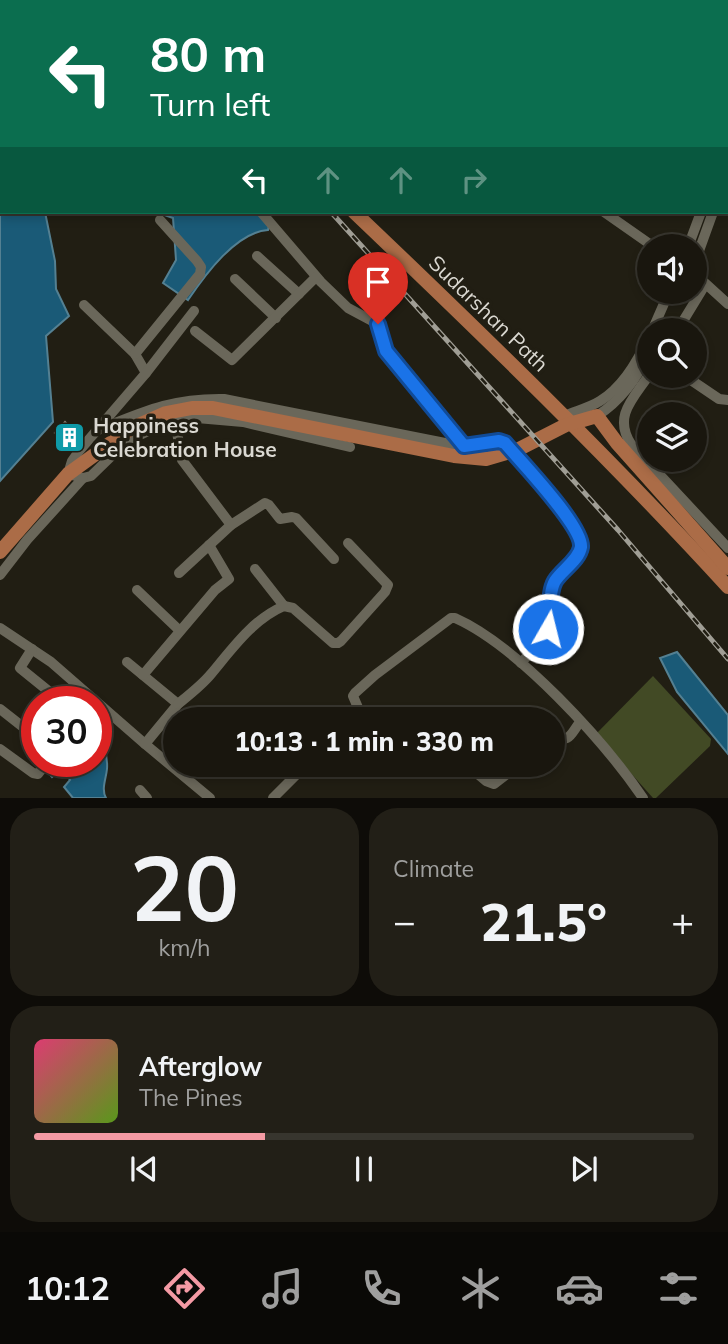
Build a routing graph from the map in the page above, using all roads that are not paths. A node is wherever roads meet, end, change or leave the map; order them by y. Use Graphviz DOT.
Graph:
graph roads {
  1 [pos="263,214"];
  2 [pos="356,214"];
  3 [pos="607,214"];
  4 [pos="700,214"];
  5 [pos="706,214"];
  6 [pos="712,214"];
  7 [pos="160,219"];
  8 [pos="693,234"];
  9 [pos="699,234"];
  10 [pos="705,234"];
  11 [pos="637,235"];
  12 [pos="257,256"];
  13 [pos="316,277"];
  14 [pos="235,279"];
  15 [pos="707,287"];
  16 [pos="299,294"];
  17 [pos="728,304"];
  18 [pos="83,305"];
  19 [pos="194,311"];
  20 [pos="276,318"];
  21 [pos="194,331"];
  22 [pos="135,354"];
  23 [pos="637,360"];
  24 [pos="146,373"];
  25 [pos="637,377"];
  26 [pos="640,388"];
  27 [pos="703,388"];
  28 [pos="728,400"];
  29 [pos="564,416"];
  30 [pos="597,416"];
  31 [pos="175,421"];
  32 [pos="99,430"];
  33 [pos="464,446"];
  34 [pos="350,447"];
  35 [pos="83,471"];
  36 [pos="68,474"];
  37 [pos="231,525"];
  38 [pos="348,543"];
  39 [pos="209,545"];
  40 [pos="728,548"];
  41 [pos="0,552"];
  42 [pos="334,559"];
  43 [pos="728,568"];
  44 [pos="255,569"];
  45 [pos="179,573"];
  46 [pos="0,575"];
  47 [pos="728,587"];
  48 [pos="137,590"];
  49 [pos="284,606"];
  50 [pos="0,628"];
  51 [pos="179,629"];
  52 [pos="32,649"];
  53 [pos="127,662"];
  54 [pos="521,663"];
  55 [pos="143,675"];
  56 [pos="42,686"];
  57 [pos="75,686"];
  58 [pos="178,704"];
  59 [pos="358,707"];
  60 [pos="0,709"];
  61 [pos="112,717"];
  62 [pos="580,722"];
  63 [pos="21,725"];
  64 [pos="565,740"];
  65 [pos="145,744"];
  66 [pos="0,749"];
  67 [pos="21,764"];
  68 [pos="294,777"];
  69 [pos="481,777"];
  70 [pos="503,777"];
  71 [pos="210,798"];
  72 [pos="273,798"];
  73 [pos="643,798"];
  1 -- 13 [label="street"];
  2 -- 29 [label="main road, Sudarshan Path"];
  3 -- 11 [label="street"];
  4 -- 8 [label="street"];
  5 -- 9 [label="street"];
  6 -- 10 [label="street"];
  7 -- 22 [label="street"];
  12 -- 16 [label="street"];
  13 -- 16 [label="street"];
  13 -- 33 [label="street"];
  14 -- 20 [label="street"];
  15 -- 17 [label="street"];
  16 -- 20 [label="street"];
  18 -- 22 [label="street"];
  19 -- 24 [label="street"];
  20 -- 21 [label="street"];
  22 -- 24 [label="street"];
  23 -- 29 [label="street"];
  24 -- 32 [label="street"];
  25 -- 30 [label="street"];
  26 -- 40 [label="street"];
  27 -- 28 [label="street"];
  29 -- 47 [label="main road, Sudarshan Path"];
  30 -- 35 [label="main road"];
  30 -- 43 [label="main road"];
  31 -- 34 [label="street"];
  31 -- 35 [label="street"];
  31 -- 37 [label="street"];
  32 -- 33 [label="street"];
  32 -- 36 [label="street"];
  33 -- 54 [label="street"];
  35 -- 36 [label="main road"];
  35 -- 46 [label="street"];
  36 -- 41 [label="main road"];
  37 -- 39 [label="street"];
  37 -- 42 [label="street"];
  38 -- 49 [label="street"];
  39 -- 45 [label="street"];
  39 -- 51 [label="street"];
  44 -- 49 [label="street"];
  48 -- 51 [label="street"];
  49 -- 58 [label="street"];
  50 -- 52 [label="street"];
  51 -- 55 [label="street"];
  52 -- 56 [label="street"];
  52 -- 57 [label="street"];
  53 -- 55 [label="street"];
  54 -- 59 [label="street"];
  54 -- 62 [label="street"];
  55 -- 58 [label="street"];
  58 -- 65 [label="street"];
  60 -- 63 [label="street"];
  61 -- 65 [label="street"];
  62 -- 64 [label="street"];
  62 -- 73 [label="street"];
  65 -- 71 [label="street"];
  66 -- 67 [label="street"];
  68 -- 72 [label="street"];
  69 -- 70 [label="street"];
}
